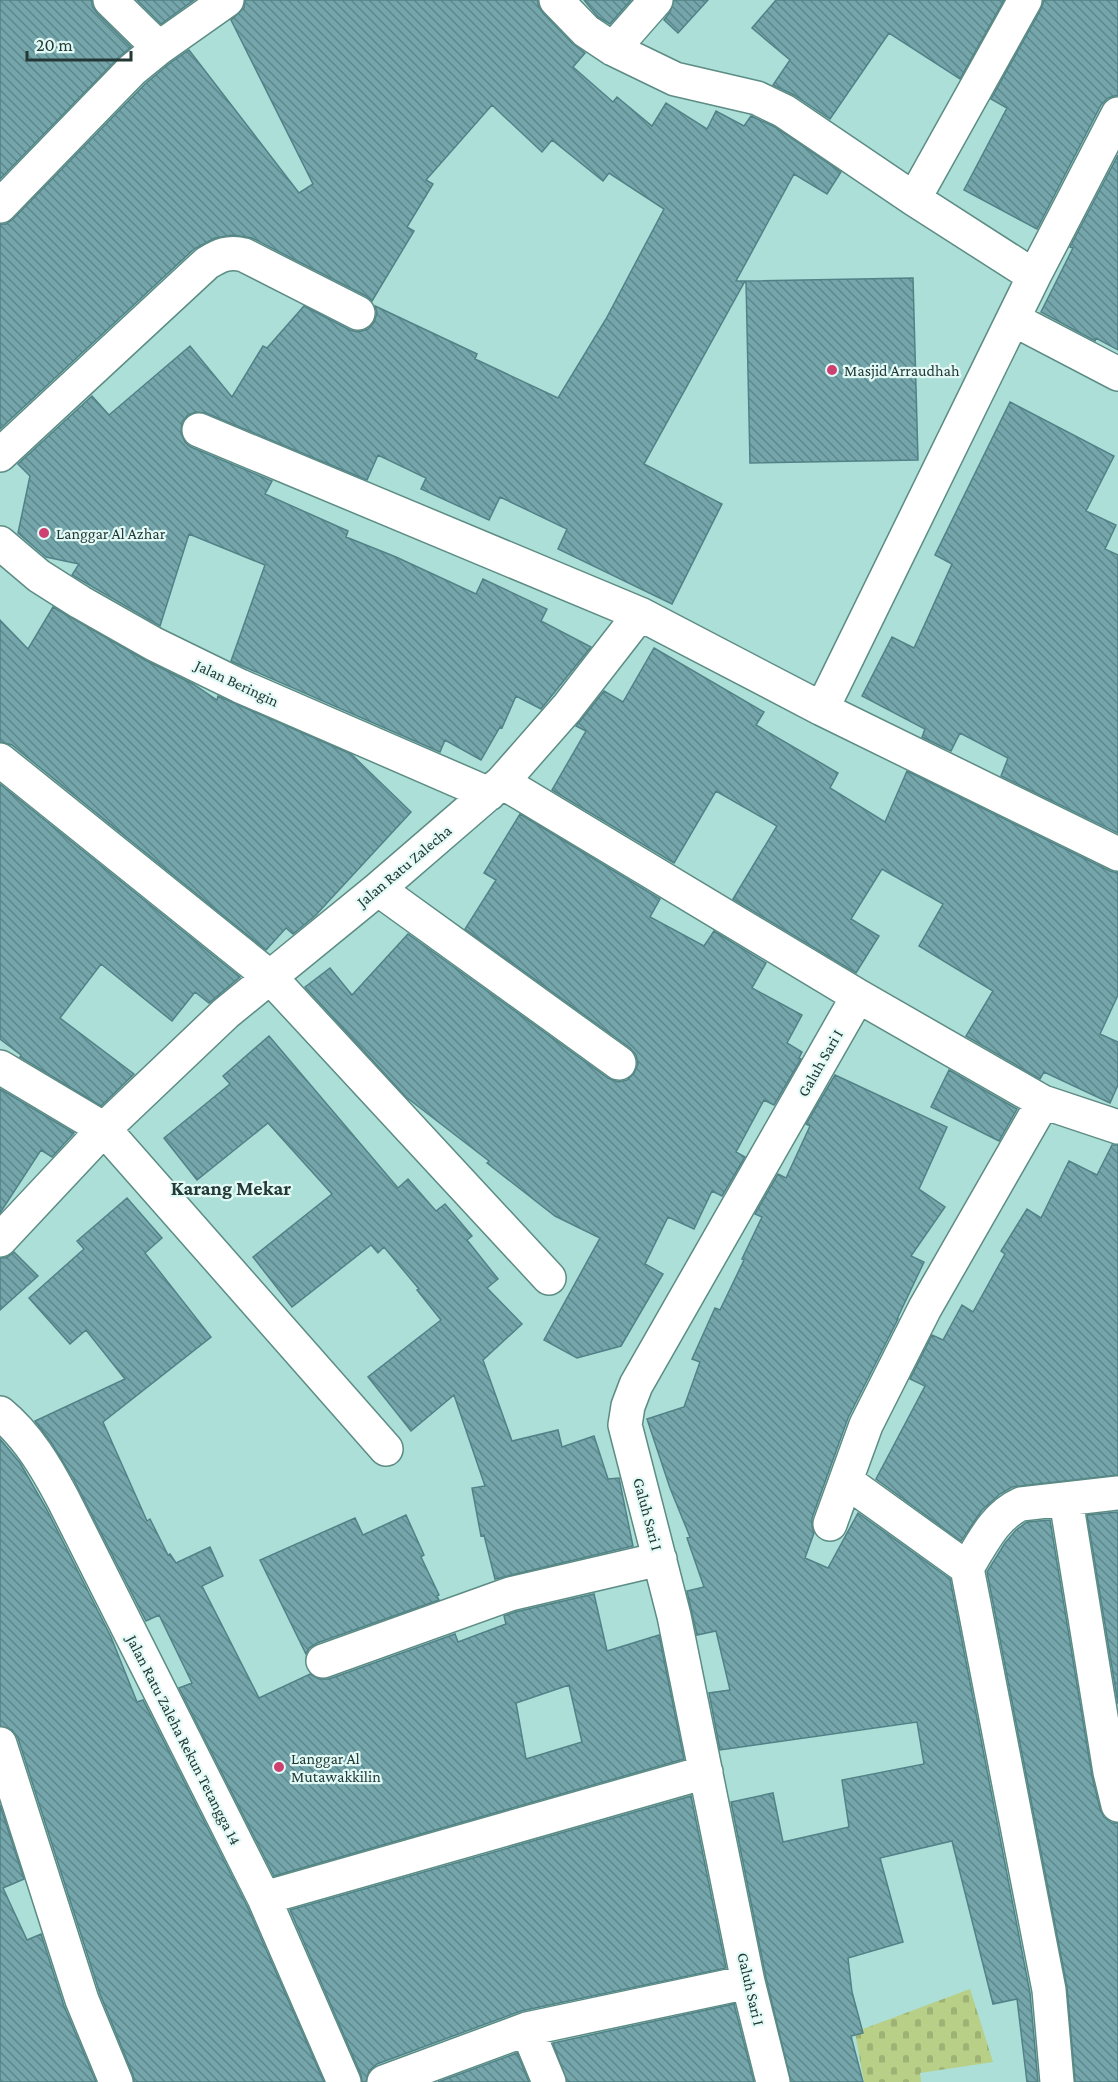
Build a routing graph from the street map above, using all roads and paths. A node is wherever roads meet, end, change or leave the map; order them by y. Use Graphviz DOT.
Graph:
graph roads {
  1 [pos="110,0"];
  2 [pos="227,0"];
  3 [pos="556,0"];
  4 [pos="656,0"];
  5 [pos="1025,0"];
  6 [pos="159,48"];
  7 [pos="613,49"];
  8 [pos="1118,114"];
  9 [pos="914,199"];
  10 [pos="0,206"];
  11 [pos="1034,276"];
  12 [pos="358,313"];
  13 [pos="1013,319"];
  14 [pos="1118,374"];
  15 [pos="199,430"];
  16 [pos="0,455"];
  17 [pos="0,543"];
  18 [pos="640,614"];
  19 [pos="822,709"];
  20 [pos="0,760"];
  21 [pos="488,787"];
  22 [pos="1118,854"];
  23 [pos="378,889"];
  24 [pos="270,977"];
  25 [pos="858,996"];
  26 [pos="619,1063"];
  27 [pos="0,1066"];
  28 [pos="1043,1102"];
  29 [pos="1118,1127"];
  30 [pos="104,1129"];
  31 [pos="0,1240"];
  32 [pos="549,1278"];
  33 [pos="0,1413"];
  34 [pos="386,1449"];
  35 [pos="846,1481"];
  36 [pos="1118,1493"];
  37 [pos="1066,1500"];
  38 [pos="830,1524"];
  39 [pos="660,1558"];
  40 [pos="967,1568"];
  41 [pos="323,1661"];
  42 [pos="0,1744"];
  43 [pos="706,1772"];
  44 [pos="1118,1804"];
  45 [pos="264,1898"];
  46 [pos="748,1982"];
  47 [pos="527,2029"];
  48 [pos="116,2082"];
  49 [pos="344,2082"];
  50 [pos="384,2082"];
  51 [pos="549,2082"];
  52 [pos="773,2082"];
  53 [pos="1057,2082"];
  1 -- 6 [label="street"];
  2 -- 6 [label="street"];
  3 -- 7 [label="street"];
  4 -- 7 [label="street"];
  5 -- 9 [label="street"];
  6 -- 10 [label="street"];
  7 -- 9 [label="street"];
  8 -- 11 [label="street"];
  9 -- 11 [label="street"];
  11 -- 13 [label="street"];
  12 -- 16 [label="street"];
  13 -- 14 [label="street"];
  13 -- 19 [label="street"];
  15 -- 18 [label="street"];
  17 -- 21 [label="street, Jalan Beringin"];
  18 -- 19 [label="street"];
  18 -- 21 [label="street, Jalan Ratu Zalecha"];
  19 -- 22 [label="street"];
  20 -- 24 [label="street"];
  21 -- 23 [label="street, Jalan Ratu Zalecha"];
  21 -- 25 [label="street, Jalan Beringin"];
  23 -- 24 [label="street, Jalan Ratu Zalecha"];
  23 -- 26 [label="street"];
  24 -- 30 [label="street, Jalan Ratu Zalecha"];
  24 -- 32 [label="street"];
  25 -- 28 [label="street, Jalan Beringin"];
  25 -- 39 [label="street, Galuh Sari I"];
  27 -- 30 [label="street"];
  28 -- 29 [label="street, Jalan Beringin"];
  28 -- 35 [label="street"];
  30 -- 31 [label="street, Jalan Ratu Zalecha"];
  30 -- 34 [label="street"];
  33 -- 45 [label="street, Jalan Ratu Zaleha Rekun Tetangga 14"];
  35 -- 38 [label="street"];
  35 -- 40 [label="street"];
  36 -- 37 [label="street"];
  37 -- 40 [label="street"];
  37 -- 44 [label="street"];
  39 -- 41 [label="street"];
  39 -- 43 [label="street, Galuh Sari I"];
  40 -- 53 [label="street"];
  42 -- 48 [label="street"];
  43 -- 45 [label="street"];
  43 -- 46 [label="street, Galuh Sari I"];
  45 -- 49 [label="street, Jalan Ratu Zaleha Rekun Tetangga 14"];
  46 -- 47 [label="street"];
  46 -- 52 [label="street, Galuh Sari I"];
  47 -- 50 [label="street"];
  47 -- 51 [label="street"];
}
